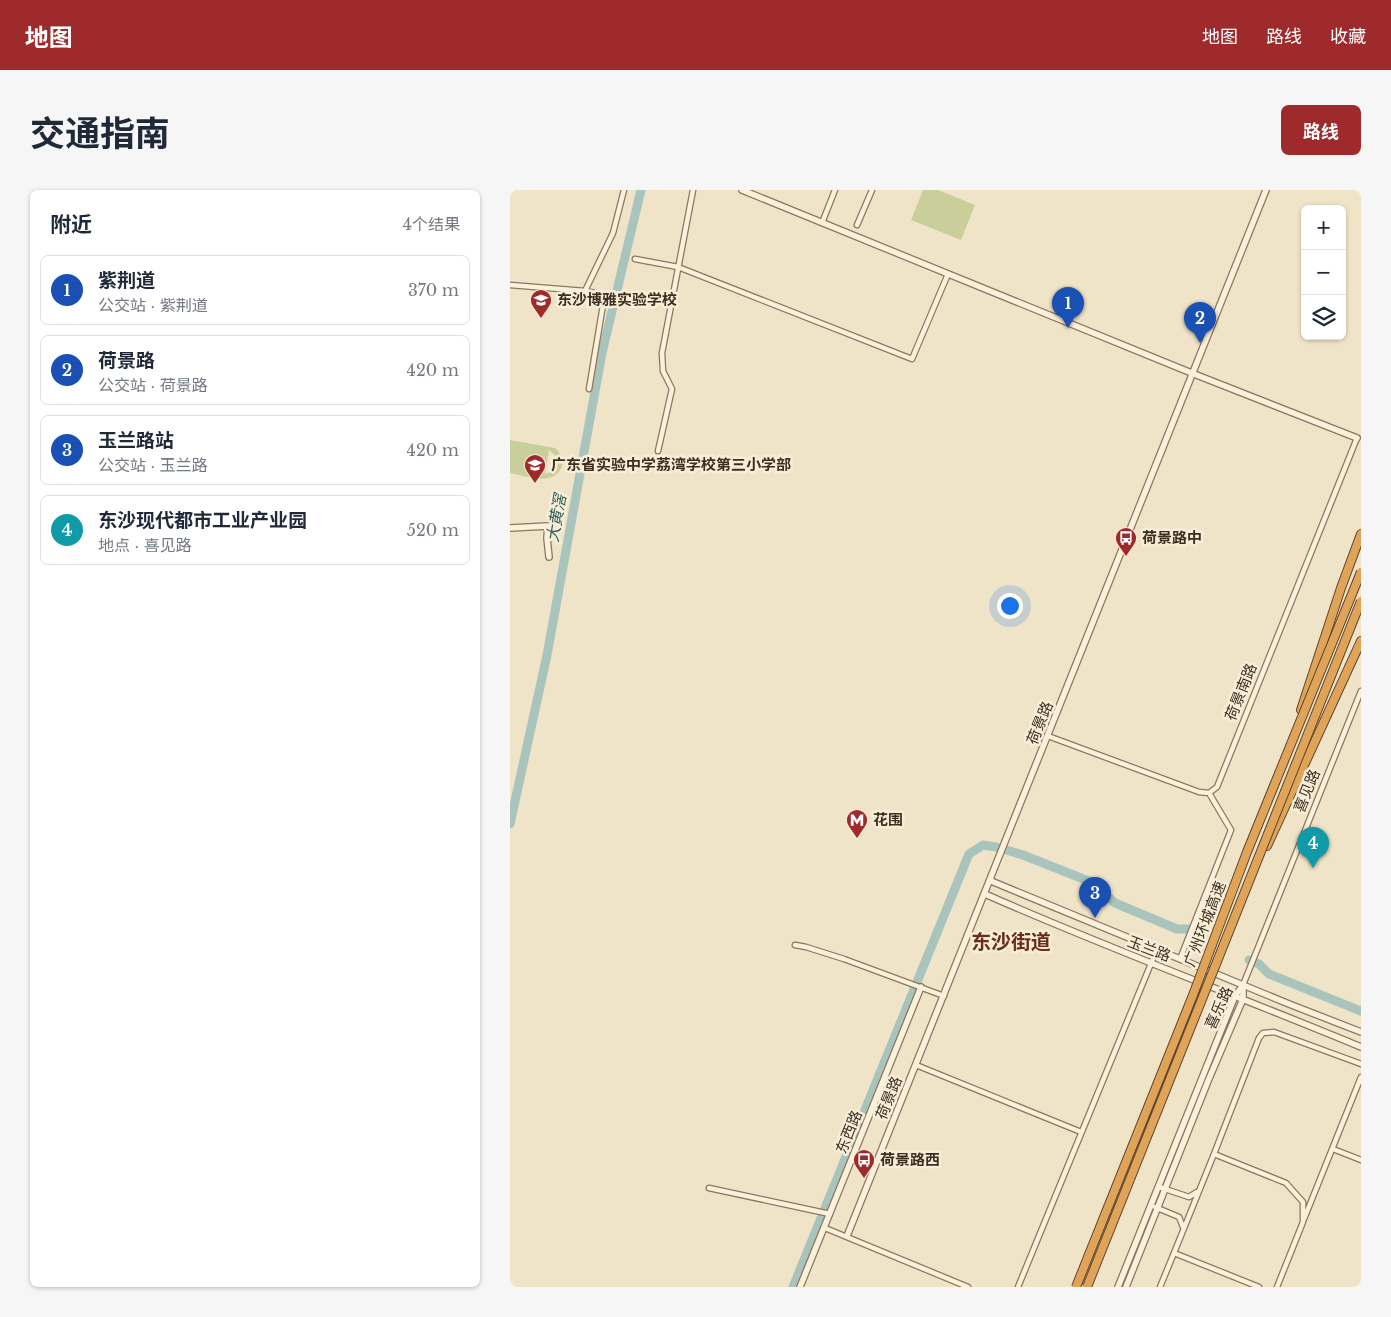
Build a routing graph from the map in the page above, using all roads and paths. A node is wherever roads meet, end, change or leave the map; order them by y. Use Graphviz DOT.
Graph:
graph roads {
  1 [pos="624,190"];
  2 [pos="693,190"];
  3 [pos="742,190"];
  4 [pos="836,190"];
  5 [pos="872,190"];
  6 [pos="1266,190"];
  7 [pos="822,223"];
  8 [pos="857,225"];
  9 [pos="635,259"];
  10 [pos="678,267"];
  11 [pos="948,274"];
  12 [pos="510,285"];
  13 [pos="585,291"];
  14 [pos="1194,374"];
  15 [pos="589,389"];
  16 [pos="1357,438"];
  17 [pos="658,451"];
  18 [pos="510,528"];
  19 [pos="1361,534"];
  20 [pos="549,558"];
  21 [pos="1361,572"];
  22 [pos="1361,601"];
  23 [pos="1361,637"];
  24 [pos="1361,641"];
  25 [pos="1345,677"];
  26 [pos="1361,690"];
  27 [pos="1048,736"];
  28 [pos="1208,793"];
  29 [pos="1248,852"];
  30 [pos="991,881"];
  31 [pos="985,894"];
  32 [pos="1239,904"];
  33 [pos="795,945"];
  34 [pos="1156,949"];
  35 [pos="1180,959"];
  36 [pos="1151,963"];
  37 [pos="1243,985"];
  38 [pos="921,987"];
  39 [pos="944,996"];
  40 [pos="1235,996"];
  41 [pos="1243,999"];
  42 [pos="1361,1032"];
  43 [pos="1361,1047"];
  44 [pos="1361,1064"];
  45 [pos="916,1065"];
  46 [pos="1361,1077"];
  47 [pos="1081,1132"];
  48 [pos="1333,1149"];
  49 [pos="1214,1154"];
  50 [pos="1361,1160"];
  51 [pos="1200,1187"];
  52 [pos="709,1188"];
  53 [pos="1162,1188"];
  54 [pos="1154,1207"];
  55 [pos="830,1214"];
  56 [pos="1303,1222"];
  57 [pos="825,1228"];
  58 [pos="1181,1234"];
  59 [pos="847,1236"];
  60 [pos="1174,1252"];
  61 [pos="800,1287"];
  62 [pos="968,1287"];
  63 [pos="1018,1287"];
  64 [pos="1076,1287"];
  65 [pos="1087,1287"];
  66 [pos="1118,1287"];
  67 [pos="1126,1287"];
  68 [pos="1160,1287"];
  69 [pos="1259,1287"];
  70 [pos="1277,1287"];
  1 -- 13 [label="street"];
  2 -- 10 [label="street"];
  3 -- 7 [label="street"];
  4 -- 7 [label="street"];
  5 -- 8 [label="street"];
  6 -- 14 [label="street, 荷景路"];
  7 -- 11 [label="street"];
  9 -- 10 [label="street"];
  10 -- 11 [label="street"];
  10 -- 17 [label="street"];
  11 -- 14 [label="street"];
  12 -- 13 [label="street"];
  13 -- 15 [label="street"];
  14 -- 16 [label="street"];
  14 -- 27 [label="street, 荷景路"];
  16 -- 28 [label="street, 荷景南路"];
  18 -- 20 [label="street"];
  19 -- 29 [label="highway, bridge"];
  21 -- 29 [label="highway, 广州环城高速, bridge"];
  22 -- 32 [label="highway, 广州环城高速, bridge"];
  23 -- 25 [label="highway"];
  24 -- 25 [label="highway"];
  25 -- 32 [label="highway, bridge"];
  26 -- 37 [label="street, 喜见路"];
  27 -- 28 [label="street"];
  27 -- 30 [label="street, 荷景路"];
  28 -- 35 [label="street"];
  29 -- 64 [label="highway, 广州环城高速, bridge"];
  30 -- 31 [label="street, 荷景路"];
  30 -- 34 [label="street, 玉兰路"];
  31 -- 36 [label="street, 玉兰路"];
  31 -- 39 [label="street, 荷景路"];
  32 -- 65 [label="highway, 广州环城高速, bridge"];
  33 -- 38 [label="street"];
  34 -- 35 [label="street, 玉兰路"];
  34 -- 36 [label="street"];
  35 -- 37 [label="street, 玉兰路"];
  36 -- 40 [label="street, 玉兰路"];
  36 -- 47 [label="street"];
  37 -- 40 [label="street, 喜乐路"];
  37 -- 41 [label="street, 喜乐路"];
  37 -- 42 [label="street, 玉兰路"];
  38 -- 39 [label="street"];
  38 -- 55 [label="street, 东西路"];
  39 -- 45 [label="street, 荷景路"];
  40 -- 41 [label="street, 玉兰路"];
  40 -- 53 [label="street, 喜乐路"];
  41 -- 43 [label="street, 玉兰路"];
  41 -- 53 [label="street, 喜乐路"];
  44 -- 49 [label="street"];
  45 -- 47 [label="street"];
  45 -- 59 [label="street, 荷景路"];
  46 -- 48 [label="street"];
  47 -- 63 [label="street"];
  48 -- 50 [label="street"];
  48 -- 56 [label="street"];
  49 -- 51 [label="street"];
  49 -- 56 [label="street"];
  51 -- 53 [label="street"];
  51 -- 58 [label="street"];
  52 -- 55 [label="street"];
  53 -- 54 [label="street, 喜乐路"];
  54 -- 58 [label="street"];
  54 -- 66 [label="street, 喜乐路"];
  54 -- 67 [label="street, 喜乐路"];
  55 -- 57 [label="street, 东西路"];
  56 -- 70 [label="street"];
  57 -- 59 [label="street"];
  57 -- 61 [label="street, 东西路"];
  58 -- 60 [label="street"];
  59 -- 62 [label="street"];
  60 -- 68 [label="street"];
  60 -- 69 [label="street"];
}
